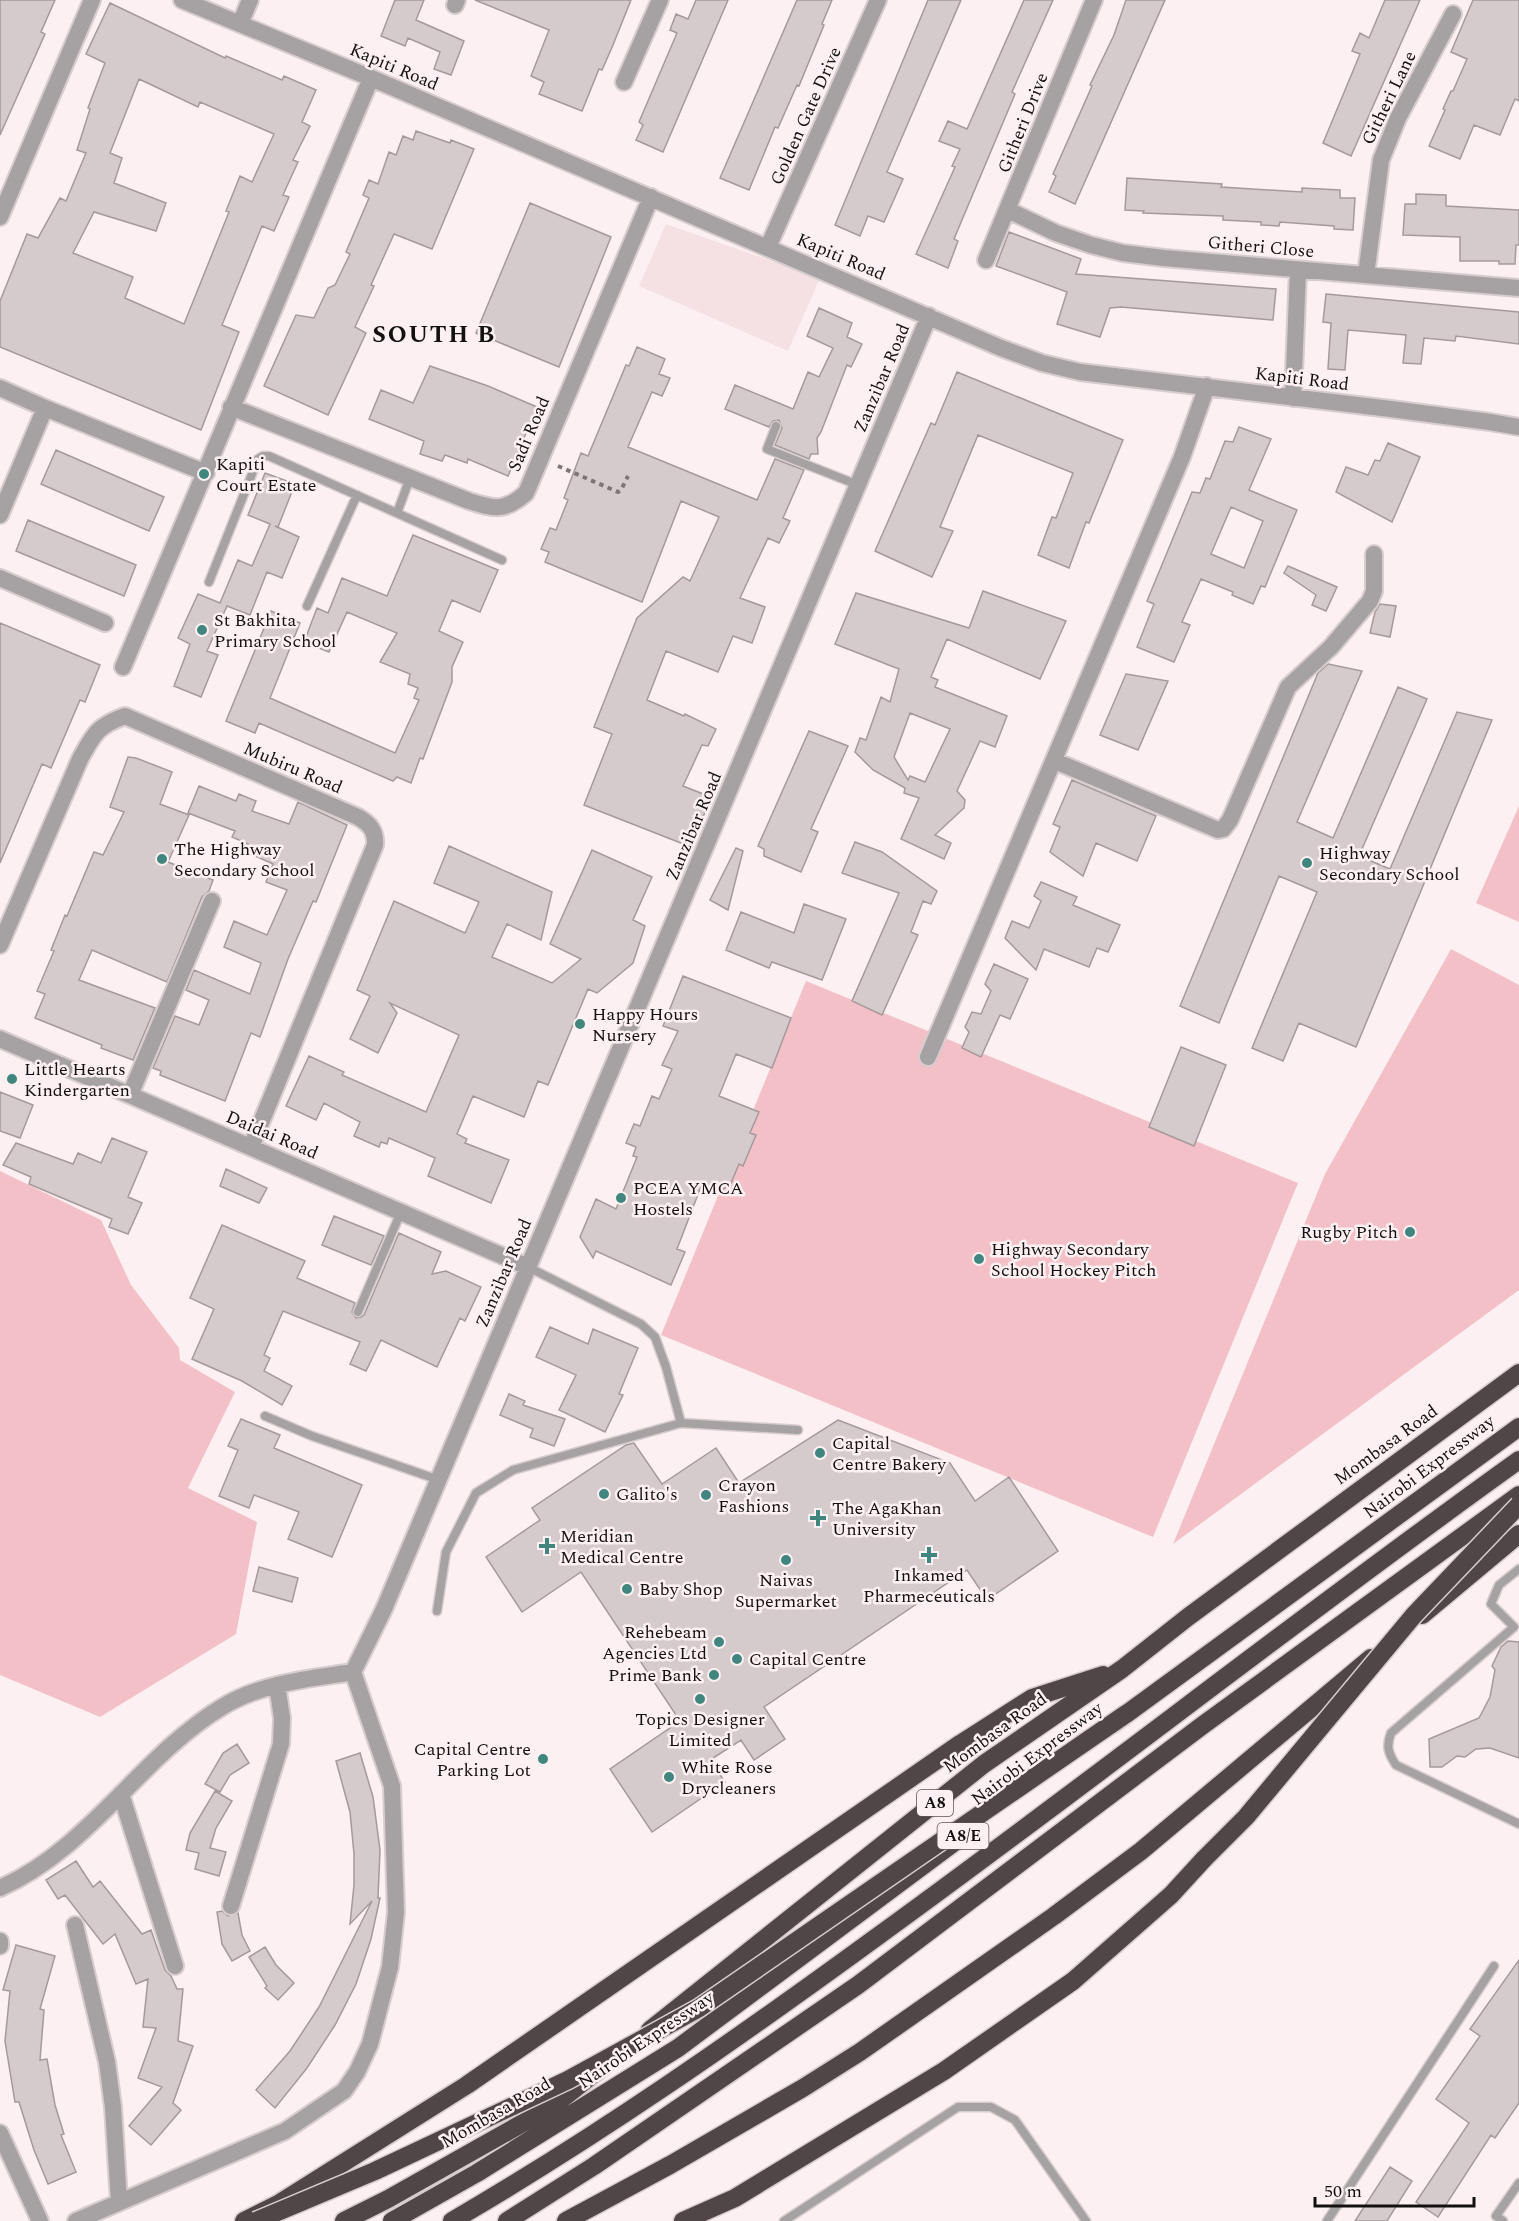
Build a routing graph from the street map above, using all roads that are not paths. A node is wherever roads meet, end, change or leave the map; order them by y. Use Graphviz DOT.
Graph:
graph roads {
  1 [pos="92,0"];
  2 [pos="182,0"];
  3 [pos="250,0"];
  4 [pos="660,0"];
  5 [pos="878,0"];
  6 [pos="1094,0"];
  7 [pos="1453,14"];
  8 [pos="240,24"];
  9 [pos="371,78"];
  10 [pos="624,82"];
  11 [pos="651,197"];
  12 [pos="1008,210"];
  13 [pos="0,217"];
  14 [pos="768,247"];
  15 [pos="986,260"];
  16 [pos="1298,270"];
  17 [pos="1366,275"];
  18 [pos="1519,288"];
  19 [pos="929,316"];
  20 [pos="1207,386"];
  21 [pos="0,388"];
  22 [pos="1293,398"];
  23 [pos="231,407"];
  24 [pos="45,408"];
  25 [pos="776,426"];
  26 [pos="1519,427"];
  27 [pos="206,473"];
  28 [pos="410,478"];
  29 [pos="858,485"];
  30 [pos="357,495"];
  31 [pos="397,513"];
  32 [pos="0,515"];
  33 [pos="1374,554"];
  34 [pos="502,560"];
  35 [pos="0,578"];
  36 [pos="209,582"];
  37 [pos="307,606"];
  38 [pos="105,623"];
  39 [pos="123,667"];
  40 [pos="1055,760"];
  41 [pos="212,901"];
  42 [pos="0,945"];
  43 [pos="0,1039"];
  44 [pos="927,1057"];
  45 [pos="130,1095"];
  46 [pos="251,1147"];
  47 [pos="401,1212"];
  48 [pos="528,1267"];
  49 [pos="358,1311"];
  50 [pos="1519,1373"];
  51 [pos="265,1416"];
  52 [pos="681,1423"];
  53 [pos="1519,1427"];
  54 [pos="798,1430"];
  55 [pos="1519,1460"];
  56 [pos="438,1480"];
  57 [pos="1519,1495"];
  58 [pos="1519,1505"];
  59 [pos="1519,1534"];
  60 [pos="1519,1569"];
  61 [pos="437,1611"];
  62 [pos="1517,1625"];
  63 [pos="1122,1669"];
  64 [pos="353,1672"];
  65 [pos="277,1685"];
  66 [pos="1126,1714"];
  67 [pos="121,1794"];
  68 [pos="1519,1824"];
  69 [pos="0,1888"];
  70 [pos="231,1906"];
  71 [pos="75,1925"];
  72 [pos="0,1941"];
  73 [pos="0,1946"];
  74 [pos="175,1966"];
  75 [pos="1494,1966"];
  76 [pos="0,2133"];
  77 [pos="1519,2183"];
  78 [pos="119,2201"];
  79 [pos="1499,2219"];
  80 [pos="40,2221"];
  81 [pos="76,2221"];
  82 [pos="244,2221"];
  83 [pos="256,2221"];
  84 [pos="344,2221"];
  85 [pos="392,2221"];
  86 [pos="452,2221"];
  87 [pos="507,2221"];
  88 [pos="566,2221"];
  89 [pos="683,2221"];
  90 [pos="784,2221"];
  91 [pos="1086,2221"];
  92 [pos="1327,2221"];
  1 -- 13 [label="street"];
  2 -- 8 [label="street, Kapiti Road"];
  3 -- 8 [label="street"];
  4 -- 10 [label="street"];
  5 -- 14 [label="street, Golden Gate Drive"];
  6 -- 12 [label="street, Githeri Drive"];
  7 -- 17 [label="street, Githeri Lane"];
  8 -- 9 [label="street, Kapiti Road"];
  9 -- 11 [label="street, Kapiti Road"];
  9 -- 23 [label="street"];
  11 -- 14 [label="street, Kapiti Road"];
  11 -- 28 [label="street, Sadi Road"];
  12 -- 15 [label="street, Githeri Drive"];
  12 -- 16 [label="street, Githeri Close"];
  14 -- 19 [label="street, Kapiti Road"];
  16 -- 17 [label="street, Githeri Close"];
  16 -- 22 [label="street"];
  17 -- 18 [label="street, Githeri Close"];
  19 -- 20 [label="street, Kapiti Road"];
  19 -- 29 [label="street, Zanzibar Road"];
  20 -- 22 [label="street, Kapiti Road"];
  20 -- 40 [label="street"];
  21 -- 24 [label="street"];
  22 -- 26 [label="street, Kapiti Road"];
  23 -- 27 [label="street"];
  23 -- 28 [label="street, Sadi Road"];
  24 -- 27 [label="street"];
  24 -- 32 [label="street"];
  25 -- 29 [label="lane"];
  27 -- 39 [label="street"];
  28 -- 31 [label="lane"];
  29 -- 48 [label="street, Zanzibar Road"];
  30 -- 31 [label="lane"];
  30 -- 36 [label="lane"];
  30 -- 37 [label="lane"];
  31 -- 34 [label="lane"];
  33 -- 40 [label="street"];
  35 -- 38 [label="street"];
  40 -- 44 [label="street"];
  41 -- 45 [label="street"];
  42 -- 46 [label="street, Mubiru Road"];
  43 -- 45 [label="street, Daidai Road"];
  45 -- 46 [label="street, Daidai Road"];
  46 -- 47 [label="street, Daidai Road"];
  47 -- 48 [label="street, Daidai Road"];
  47 -- 49 [label="lane"];
  48 -- 52 [label="lane"];
  48 -- 56 [label="street, Zanzibar Road"];
  50 -- 63 [label="highway, Mombasa Road / A8"];
  51 -- 56 [label="lane"];
  52 -- 54 [label="lane"];
  52 -- 61 [label="lane"];
  53 -- 66 [label="highway, Nairobi Expressway / A8/E"];
  55 -- 86 [label="highway, A8/E"];
  56 -- 64 [label="street, Zanzibar Road"];
  57 -- 87 [label="highway"];
  58 -- 89 [label="highway, bridge"];
  59 -- 88 [label="highway"];
  60 -- 62 [label="lane"];
  62 -- 68 [label="lane"];
  63 -- 82 [label="highway"];
  63 -- 84 [label="highway, Mombasa Road / A8"];
  64 -- 65 [label="street"];
  64 -- 78 [label="street"];
  65 -- 67 [label="street"];
  65 -- 70 [label="street"];
  66 -- 83 [label="highway, bridge"];
  66 -- 85 [label="highway, Nairobi Expressway / A8/E, bridge"];
  67 -- 69 [label="street"];
  67 -- 74 [label="street"];
  71 -- 78 [label="street"];
  72 -- 73 [label="street"];
  75 -- 92 [label="lane"];
  76 -- 80 [label="street"];
  77 -- 79 [label="lane"];
  78 -- 81 [label="street"];
  90 -- 91 [label="lane"];
}
